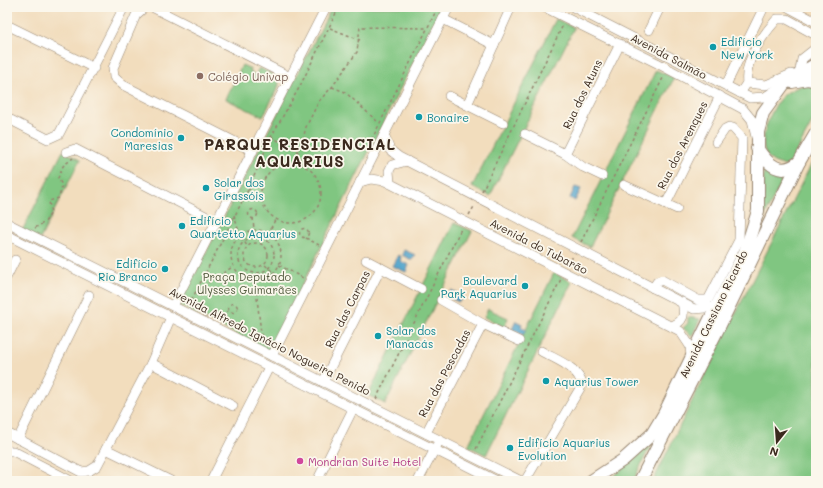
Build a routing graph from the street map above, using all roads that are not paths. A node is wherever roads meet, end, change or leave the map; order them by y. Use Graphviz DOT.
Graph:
graph roads {
  1 [pos="124,7"];
  2 [pos="145,7"];
  3 [pos="154,7"];
  4 [pos="326,7"];
  5 [pos="449,7"];
  6 [pos="511,7"];
  7 [pos="544,7"];
  8 [pos="573,7"];
  9 [pos="660,7"];
  10 [pos="764,7"];
  11 [pos="788,7"];
  12 [pos="443,19"];
  13 [pos="816,22"];
  14 [pos="7,25"];
  15 [pos="649,30"];
  16 [pos="816,35"];
  17 [pos="620,44"];
  18 [pos="494,45"];
  19 [pos="816,48"];
  20 [pos="663,52"];
  21 [pos="816,61"];
  22 [pos="657,63"];
  23 [pos="816,64"];
  24 [pos="94,68"];
  25 [pos="799,72"];
  26 [pos="290,77"];
  27 [pos="816,81"];
  28 [pos="747,83"];
  29 [pos="784,84"];
  30 [pos="726,85"];
  31 [pos="740,92"];
  32 [pos="449,96"];
  33 [pos="720,96"];
  34 [pos="466,105"];
  35 [pos="7,118"];
  36 [pos="503,123"];
  37 [pos="816,133"];
  38 [pos="525,134"];
  39 [pos="384,135"];
  40 [pos="716,142"];
  41 [pos="758,148"];
  42 [pos="253,150"];
  43 [pos="66,152"];
  44 [pos="565,154"];
  45 [pos="407,161"];
  46 [pos="799,162"];
  47 [pos="602,176"];
  48 [pos="360,182"];
  49 [pos="390,183"];
  50 [pos="624,185"];
  51 [pos="666,204"];
  52 [pos="677,209"];
  53 [pos="217,222"];
  54 [pos="7,223"];
  55 [pos="7,235"];
  56 [pos="15,260"];
  57 [pos="366,260"];
  58 [pos="381,268"];
  59 [pos="7,276"];
  60 [pos="128,283"];
  61 [pos="653,288"];
  62 [pos="144,292"];
  63 [pos="425,292"];
  64 [pos="122,293"];
  65 [pos="89,295"];
  66 [pos="441,300"];
  67 [pos="138,302"];
  68 [pos="682,302"];
  69 [pos="173,306"];
  70 [pos="716,307"];
  71 [pos="171,318"];
  72 [pos="483,324"];
  73 [pos="671,326"];
  74 [pos="519,341"];
  75 [pos="540,351"];
  76 [pos="272,356"];
  77 [pos="691,357"];
  78 [pos="151,363"];
  79 [pos="269,367"];
  80 [pos="323,382"];
  81 [pos="233,406"];
  82 [pos="354,409"];
  83 [pos="7,433"];
  84 [pos="426,433"];
  85 [pos="18,439"];
  86 [pos="441,441"];
  87 [pos="106,449"];
  88 [pos="434,449"];
  89 [pos="7,451"];
  90 [pos="502,471"];
  91 [pos="71,481"];
  92 [pos="171,481"];
  93 [pos="211,481"];
  94 [pos="317,481"];
  95 [pos="418,481"];
  96 [pos="497,481"];
  97 [pos="521,481"];
  98 [pos="525,481"];
  99 [pos="590,481"];
  100 [pos="597,481"];
  101 [pos="611,481"];
  102 [pos="640,481"];
  1 -- 24 [label="street"];
  2 -- 42 [label="street"];
  3 -- 26 [label="street"];
  4 -- 26 [label="street"];
  5 -- 12 [label="street"];
  6 -- 18 [label="street"];
  7 -- 17 [label="street, Avenida Salmão"];
  8 -- 20 [label="street, Avenida Salmão"];
  9 -- 15 [label="street"];
  10 -- 30 [label="street"];
  11 -- 13 [label="street"];
  12 -- 18 [label="street"];
  12 -- 39 [label="street"];
  14 -- 24 [label="street"];
  16 -- 28 [label="street"];
  17 -- 22 [label="street, Avenida Salmão"];
  17 -- 44 [label="street, Rua dos Atuns"];
  18 -- 34 [label="street"];
  19 -- 25 [label="street"];
  20 -- 22 [label="street"];
  20 -- 30 [label="street, Avenida Salmão"];
  21 -- 25 [label="street"];
  22 -- 33 [label="street, Avenida Salmão"];
  23 -- 25 [label="main road, Avenida Cassiano Ricardo"];
  24 -- 35 [label="street"];
  25 -- 28 [label="street"];
  25 -- 29 [label="main road, Avenida Cassiano Ricardo"];
  26 -- 42 [label="street"];
  27 -- 29 [label="main road"];
  28 -- 31 [label="street"];
  29 -- 31 [label="street, Avenida Salmão"];
  29 -- 41 [label="main road, Avenida Cassiano Ricardo"];
  30 -- 31 [label="street, Avenida Salmão"];
  32 -- 34 [label="street"];
  33 -- 41 [label="street, Avenida Salmão"];
  33 -- 51 [label="street, Rua dos Arenques"];
  34 -- 36 [label="street"];
  37 -- 46 [label="main road, Avenida Cassiano Ricardo"];
  38 -- 44 [label="street"];
  39 -- 45 [label="street, Avenida do Tubarão"];
  39 -- 48 [label="street"];
  40 -- 61 [label="street"];
  41 -- 46 [label="main road"];
  41 -- 70 [label="main road, Avenida Cassiano Ricardo"];
  42 -- 53 [label="street"];
  43 -- 53 [label="street"];
  44 -- 47 [label="street"];
  45 -- 49 [label="street"];
  45 -- 61 [label="street, Avenida do Tubarão"];
  46 -- 102 [label="main road, Avenida Cassiano Ricardo"];
  48 -- 49 [label="street, Avenida do Tubarão"];
  48 -- 76 [label="street"];
  49 -- 73 [label="street, Avenida do Tubarão"];
  50 -- 51 [label="street"];
  51 -- 52 [label="street"];
  53 -- 69 [label="street"];
  54 -- 60 [label="street, Avenida Alfredo Ignácio Nogueira Penido"];
  55 -- 64 [label="street, Avenida Alfredo Ignácio Nogueira Penido"];
  56 -- 59 [label="street"];
  57 -- 58 [label="street"];
  58 -- 63 [label="street"];
  58 -- 80 [label="street, Rua das Carpas"];
  60 -- 62 [label="street, Avenida Alfredo Ignácio Nogueira Penido"];
  60 -- 64 [label="street"];
  61 -- 68 [label="street, Avenida do Tubarão"];
  62 -- 67 [label="street"];
  62 -- 69 [label="street, Avenida Alfredo Ignácio Nogueira Penido"];
  64 -- 67 [label="street, Avenida Alfredo Ignácio Nogueira Penido"];
  65 -- 85 [label="street"];
  66 -- 72 [label="street"];
  67 -- 71 [label="street, Avenida Alfredo Ignácio Nogueira Penido"];
  68 -- 70 [label="street, Avenida do Tubarão"];
  68 -- 73 [label="street"];
  69 -- 76 [label="street, Avenida Alfredo Ignácio Nogueira Penido"];
  70 -- 77 [label="main road, Avenida Cassiano Ricardo"];
  71 -- 78 [label="street"];
  71 -- 79 [label="street, Avenida Alfredo Ignácio Nogueira Penido"];
  72 -- 74 [label="street"];
  72 -- 84 [label="street, Rua das Pescadas"];
  73 -- 77 [label="street, Avenida do Tubarão"];
  75 -- 98 [label="street"];
  76 -- 80 [label="street, Avenida Alfredo Ignácio Nogueira Penido"];
  77 -- 99 [label="main road, Avenida Cassiano Ricardo"];
  78 -- 81 [label="street"];
  78 -- 87 [label="street"];
  79 -- 82 [label="street, Avenida Alfredo Ignácio Nogueira Penido"];
  79 -- 93 [label="street"];
  80 -- 84 [label="street, Avenida Alfredo Ignácio Nogueira Penido"];
  82 -- 88 [label="street, Avenida Alfredo Ignácio Nogueira Penido"];
  82 -- 94 [label="street"];
  83 -- 85 [label="street"];
  84 -- 86 [label="street, Avenida Alfredo Ignácio Nogueira Penido"];
  85 -- 87 [label="street"];
  86 -- 88 [label="street"];
  86 -- 90 [label="street, Avenida Alfredo Ignácio Nogueira Penido"];
  87 -- 92 [label="street"];
  88 -- 95 [label="street"];
  88 -- 96 [label="street, Avenida Alfredo Ignácio Nogueira Penido"];
  89 -- 91 [label="street"];
  90 -- 96 [label="street"];
  90 -- 97 [label="street, Avenida Alfredo Ignácio Nogueira Penido"];
  100 -- 101 [label="main road"];
}
